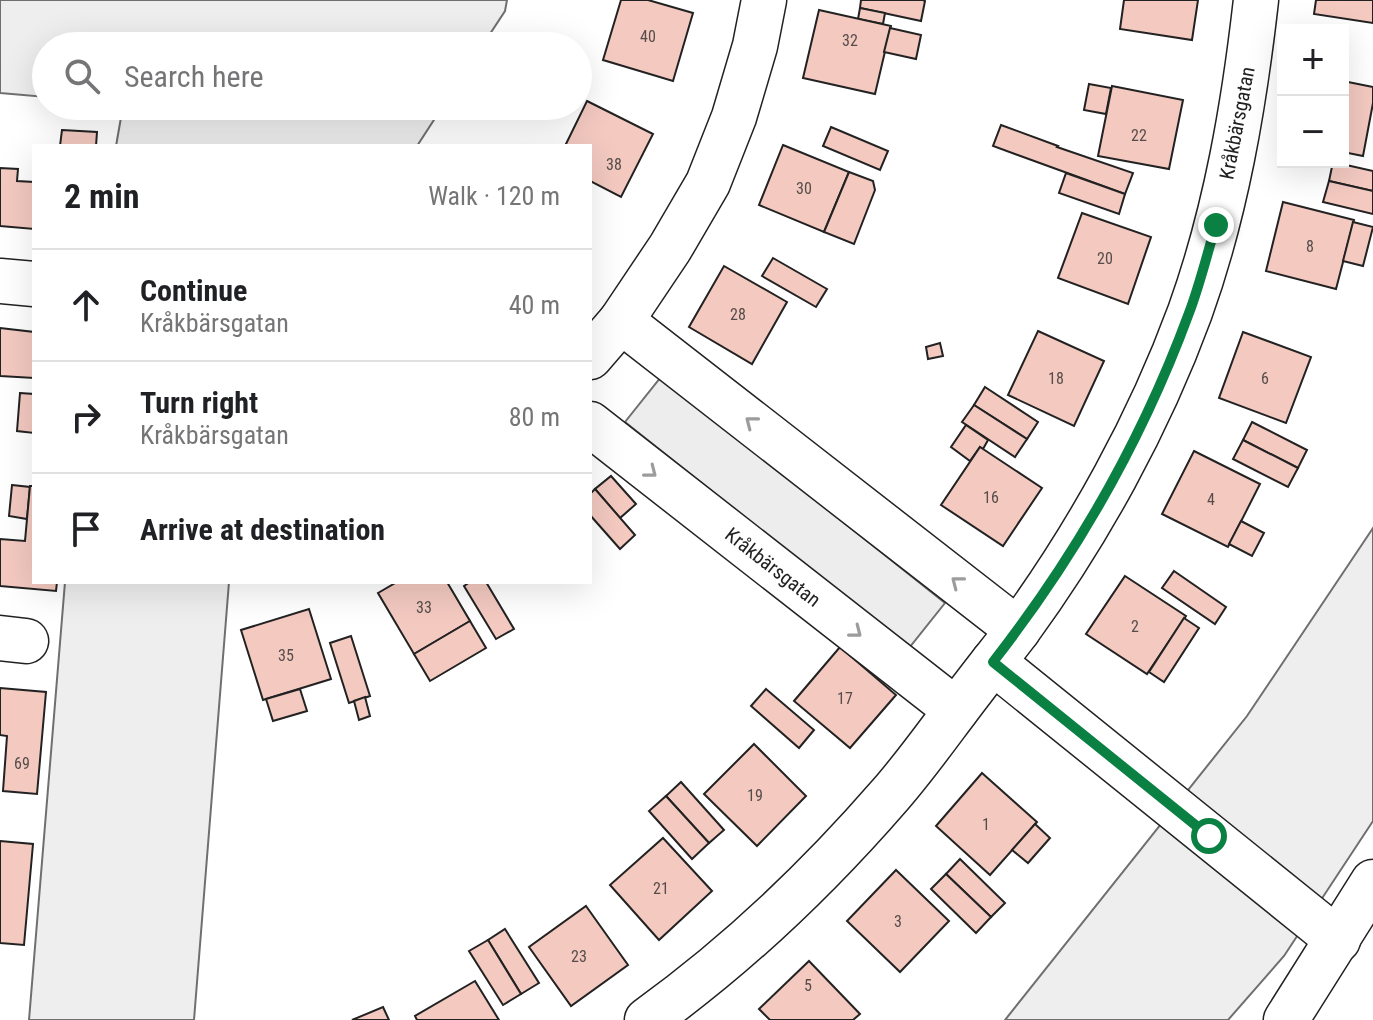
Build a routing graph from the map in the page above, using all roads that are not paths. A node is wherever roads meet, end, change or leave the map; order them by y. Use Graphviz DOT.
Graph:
graph roads {
  1 [pos="764,0"];
  2 [pos="1256,0"];
  3 [pos="0,281"];
  4 [pos="32,284"];
  5 [pos="621,321"];
  6 [pos="592,355"];
  7 [pos="592,426"];
  8 [pos="1005,646"];
  9 [pos="956,710"];
  10 [pos="1373,882"];
  11 [pos="1338,940"];
  12 [pos="647,1020"];
  13 [pos="1286,1020"];
  1 -- 5 [label="street"];
  2 -- 8 [label="street, Kråkbärsgatan"];
  3 -- 4 [label="street"];
  5 -- 6 [label="street"];
  8 -- 5 [label="street, one-way"];
  7 -- 9 [label="street, Kråkbärsgatan, one-way"];
  8 -- 9 [label="street, Kråkbärsgatan"];
  8 -- 11 [label="street"];
  9 -- 12 [label="street, Kråkbärsgatan"];
  10 -- 11 [label="street"];
  11 -- 13 [label="street"];
}
